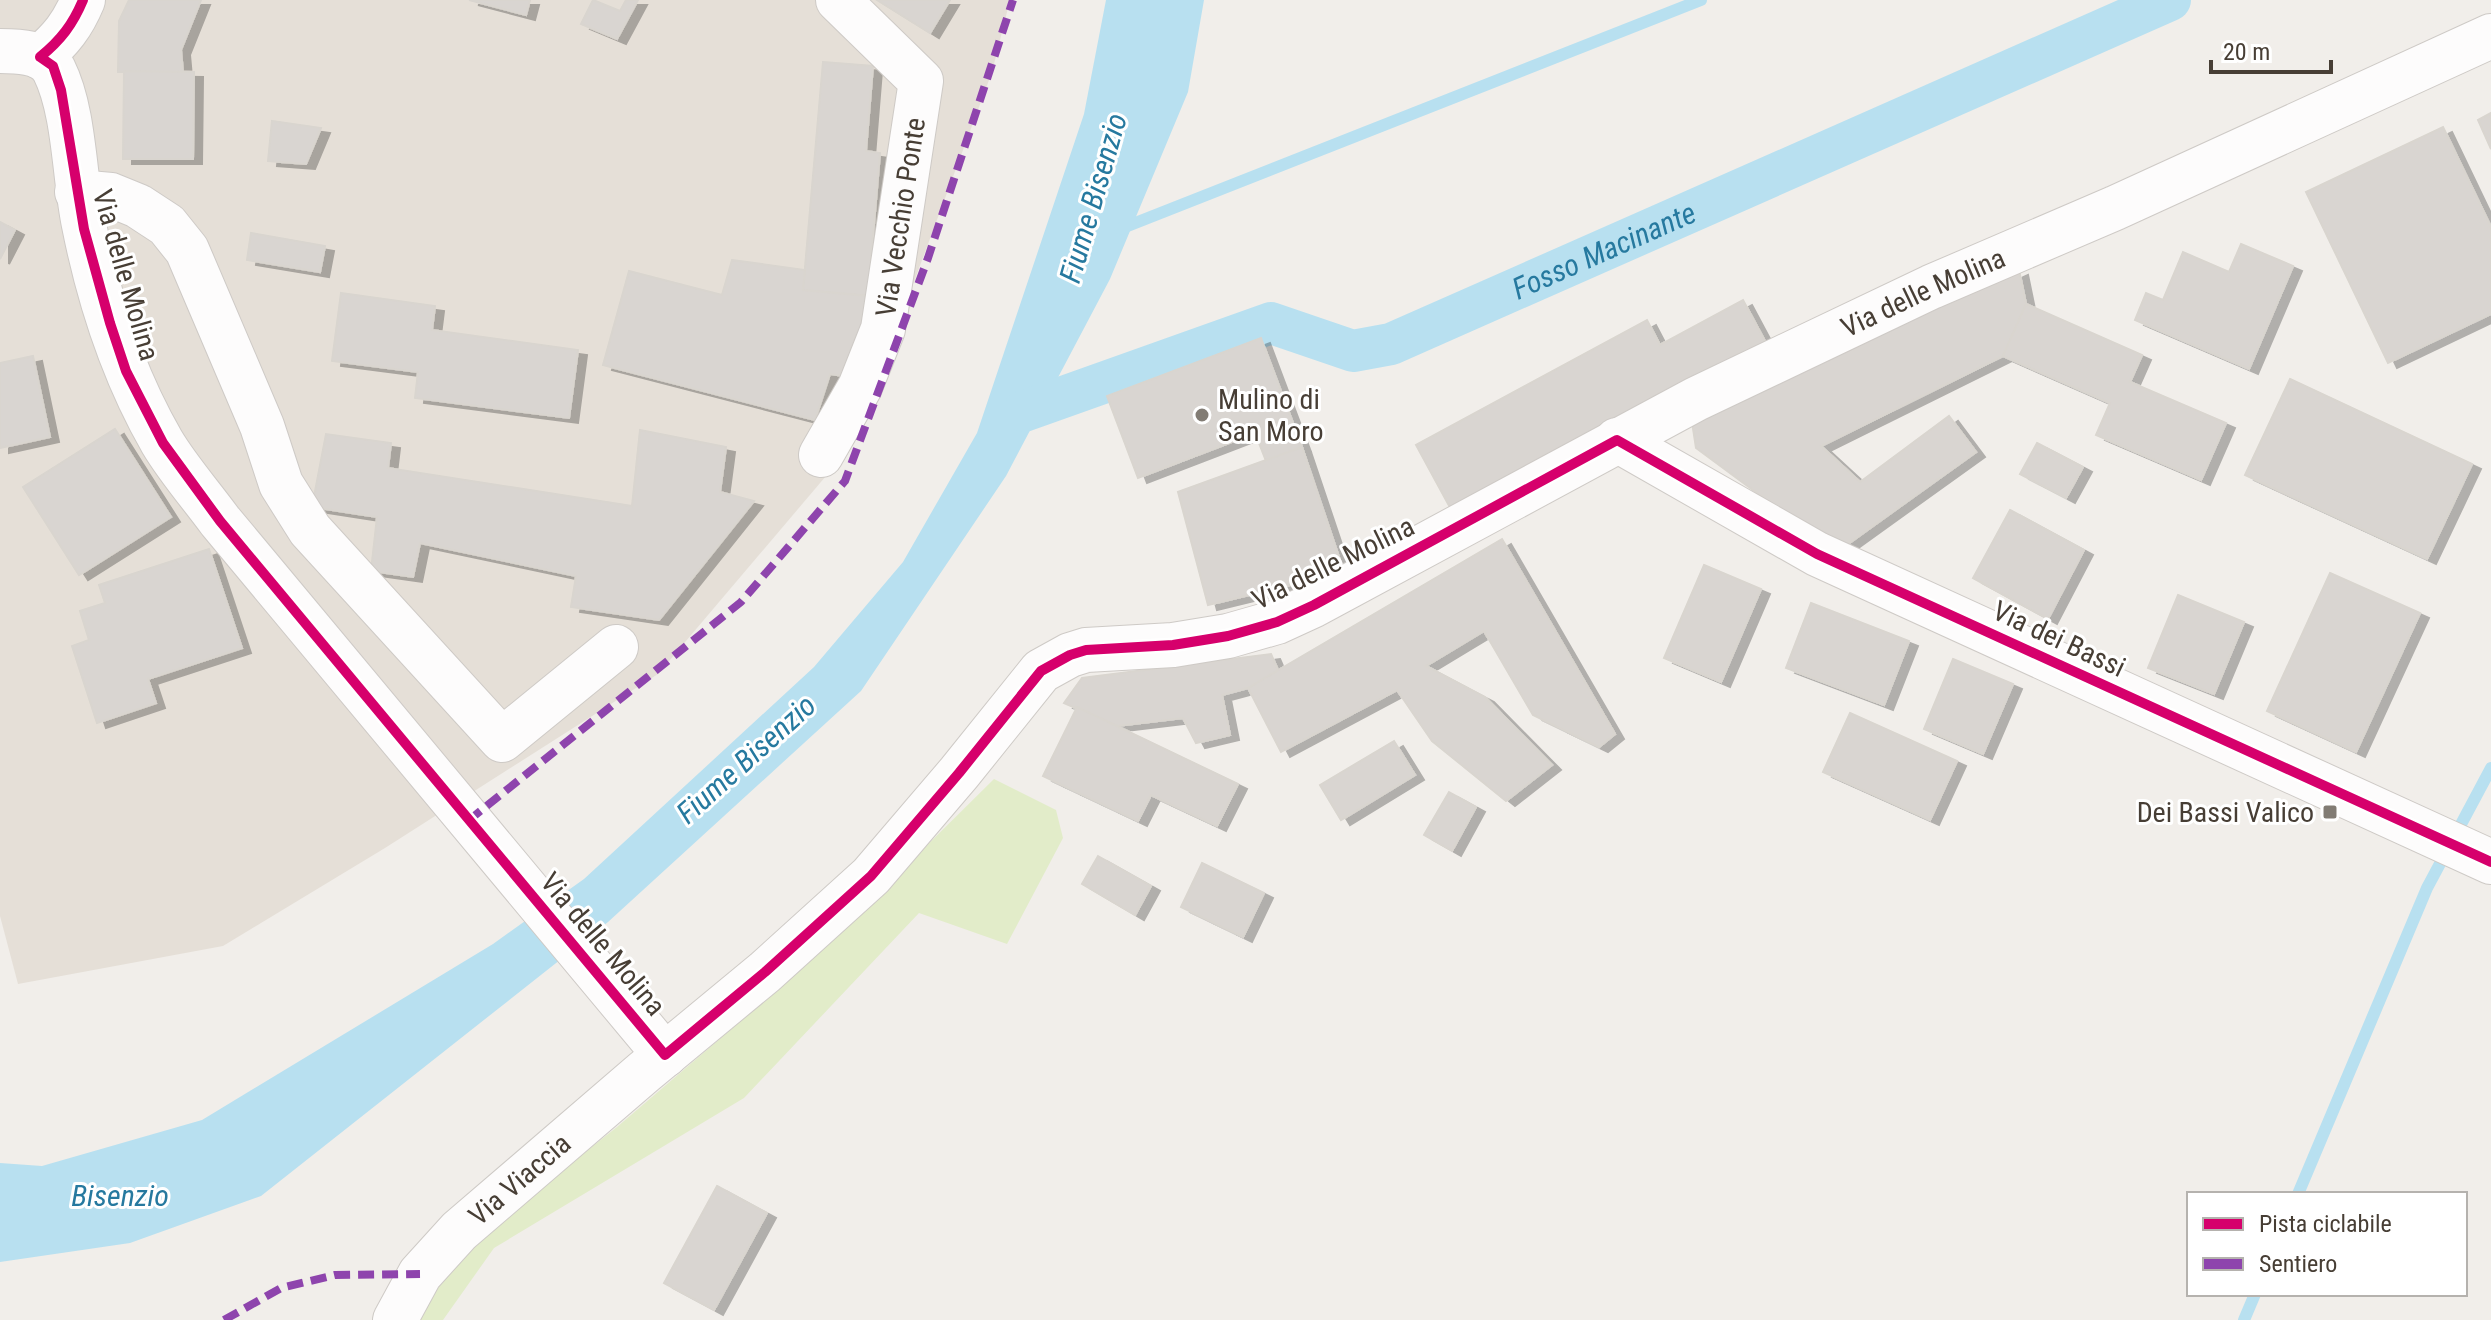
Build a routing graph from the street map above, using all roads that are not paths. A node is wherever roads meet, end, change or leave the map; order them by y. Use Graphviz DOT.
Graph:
graph roads {
  1 [pos="83,0"];
  2 [pos="838,0"];
  3 [pos="2491,36"];
  4 [pos="20,54"];
  5 [pos="77,192"];
  6 [pos="1617,440"];
  7 [pos="821,455"];
  8 [pos="616,647"];
  9 [pos="2491,862"];
  10 [pos="652,1040"];
  11 [pos="395,1320"];
  1 -- 4 [label="street, Via delle Molina"];
  2 -- 7 [label="street, Via Vecchio Ponte"];
  3 -- 6 [label="street, Via delle Molina"];
  4 -- 5 [label="street, Via delle Molina"];
  5 -- 8 [label="street"];
  5 -- 10 [label="street, Via delle Molina"];
  6 -- 9 [label="street, Via dei Bassi"];
  6 -- 10 [label="street, Via delle Molina"];
  10 -- 11 [label="street, Via Viaccia"];
}
